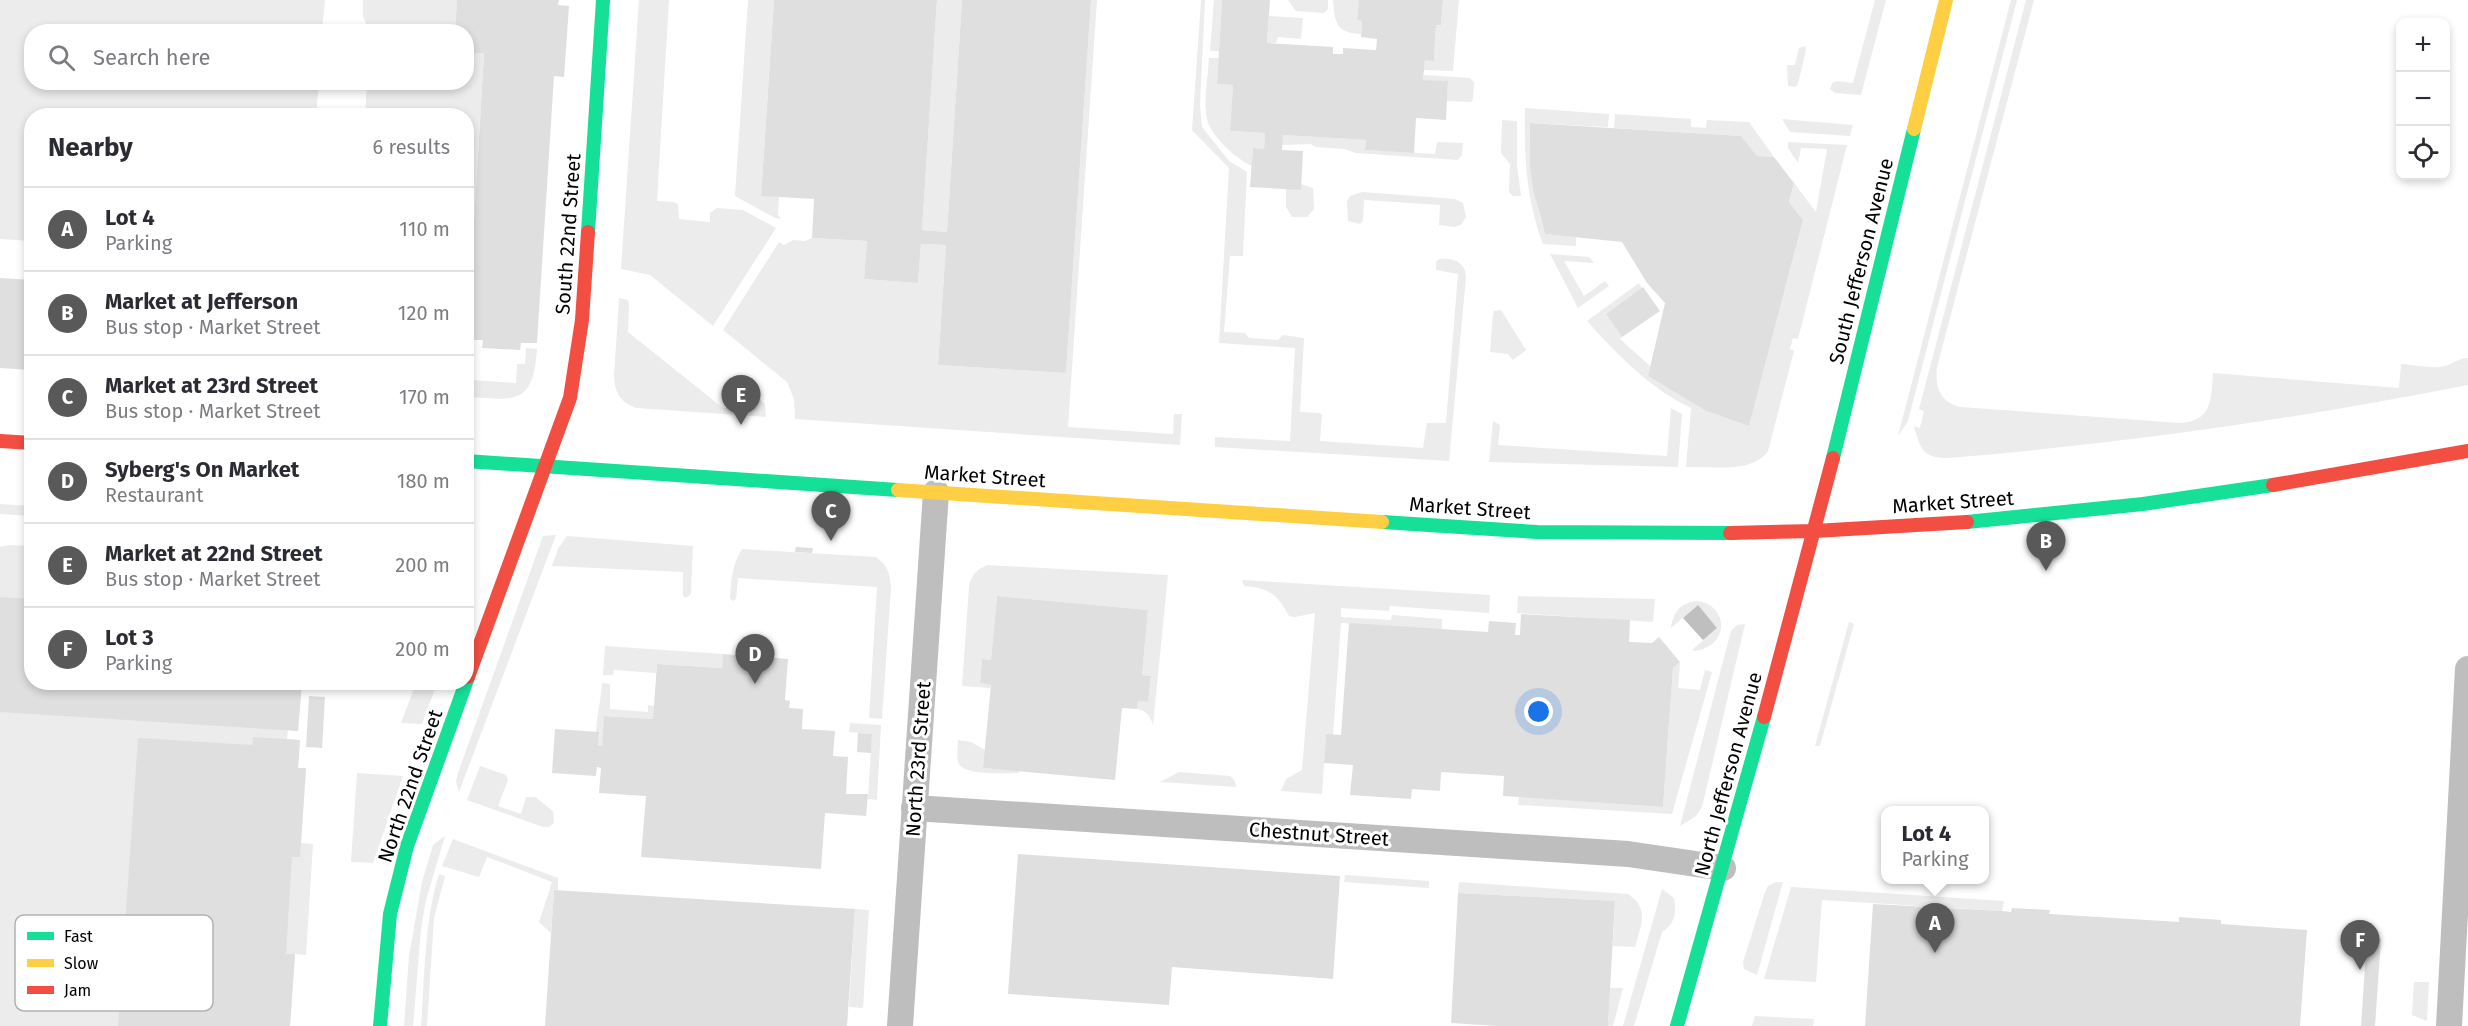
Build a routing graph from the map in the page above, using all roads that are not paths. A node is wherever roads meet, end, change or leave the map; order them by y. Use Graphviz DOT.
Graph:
graph roads {
  1 [pos="603,0"];
  2 [pos="1946,0"];
  3 [pos="0,441"];
  4 [pos="24,442"];
  5 [pos="2468,451"];
  6 [pos="474,461"];
  7 [pos="547,465"];
  8 [pos="936,492"];
  9 [pos="1815,531"];
  10 [pos="474,661"];
  11 [pos="2468,669"];
  12 [pos="464,690"];
  13 [pos="914,808"];
  14 [pos="1723,868"];
  15 [pos="380,1026"];
  16 [pos="900,1026"];
  17 [pos="1677,1026"];
  18 [pos="2449,1026"];
  1 -- 7 [label="main road, South 22nd Street"];
  2 -- 9 [label="main road, South Jefferson Avenue"];
  3 -- 4 [label="main road"];
  5 -- 9 [label="main road, Market Street"];
  6 -- 7 [label="main road, Market Street"];
  7 -- 8 [label="main road, Market Street"];
  7 -- 10 [label="main road, North 22nd Street"];
  8 -- 9 [label="main road, Market Street"];
  8 -- 13 [label="street, North 23rd Street"];
  9 -- 14 [label="main road, North Jefferson Avenue"];
  11 -- 18 [label="street"];
  12 -- 15 [label="main road, North 22nd Street"];
  13 -- 14 [label="street, Chestnut Street"];
  13 -- 16 [label="street, North 23rd Street"];
  14 -- 17 [label="main road, North Jefferson Avenue"];
}
